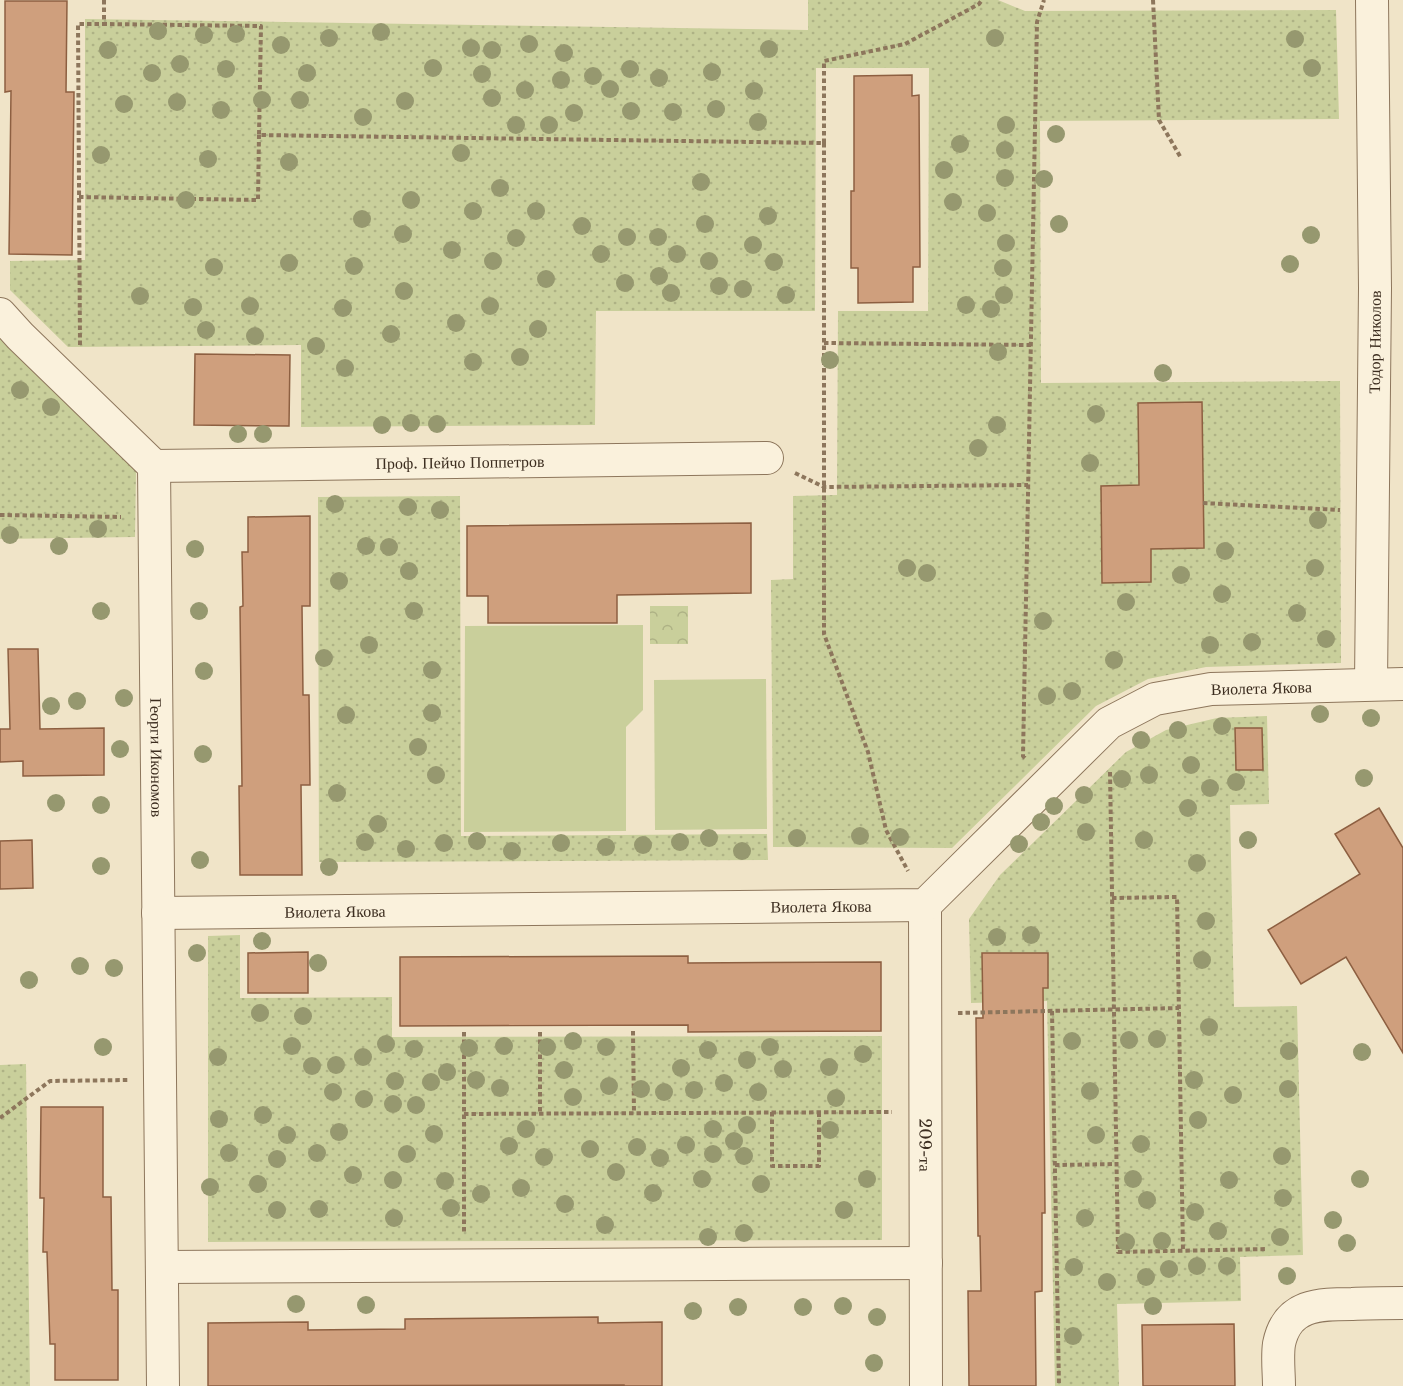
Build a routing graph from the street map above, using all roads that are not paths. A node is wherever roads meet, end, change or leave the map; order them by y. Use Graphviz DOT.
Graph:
graph roads {
  1 [pos="1372,0"];
  2 [pos="0,314"];
  3 [pos="767,458"];
  4 [pos="154,466"];
  5 [pos="1371,684"];
  6 [pos="1403,684"];
  7 [pos="925,905"];
  8 [pos="158,913"];
  9 [pos="926,1263"];
  10 [pos="162,1267"];
  11 [pos="1403,1303"];
  12 [pos="164,1386"];
  13 [pos="926,1386"];
  14 [pos="1279,1386"];
  1 -- 5 [label="street, Тодор Николов"];
  2 -- 4 [label="street"];
  3 -- 4 [label="street, Проф. Пейчо Поппетров"];
  4 -- 8 [label="street, Георги Икономов"];
  5 -- 6 [label="street, Виолета Якова"];
  5 -- 7 [label="street, Виолета Якова"];
  7 -- 8 [label="street, Виолета Якова"];
  7 -- 9 [label="street, 209-та"];
  8 -- 10 [label="street, Георги Икономов"];
  9 -- 10 [label="street"];
  9 -- 13 [label="street, 209-та"];
  10 -- 12 [label="street, Георги Икономов"];
  11 -- 14 [label="street"];
}
